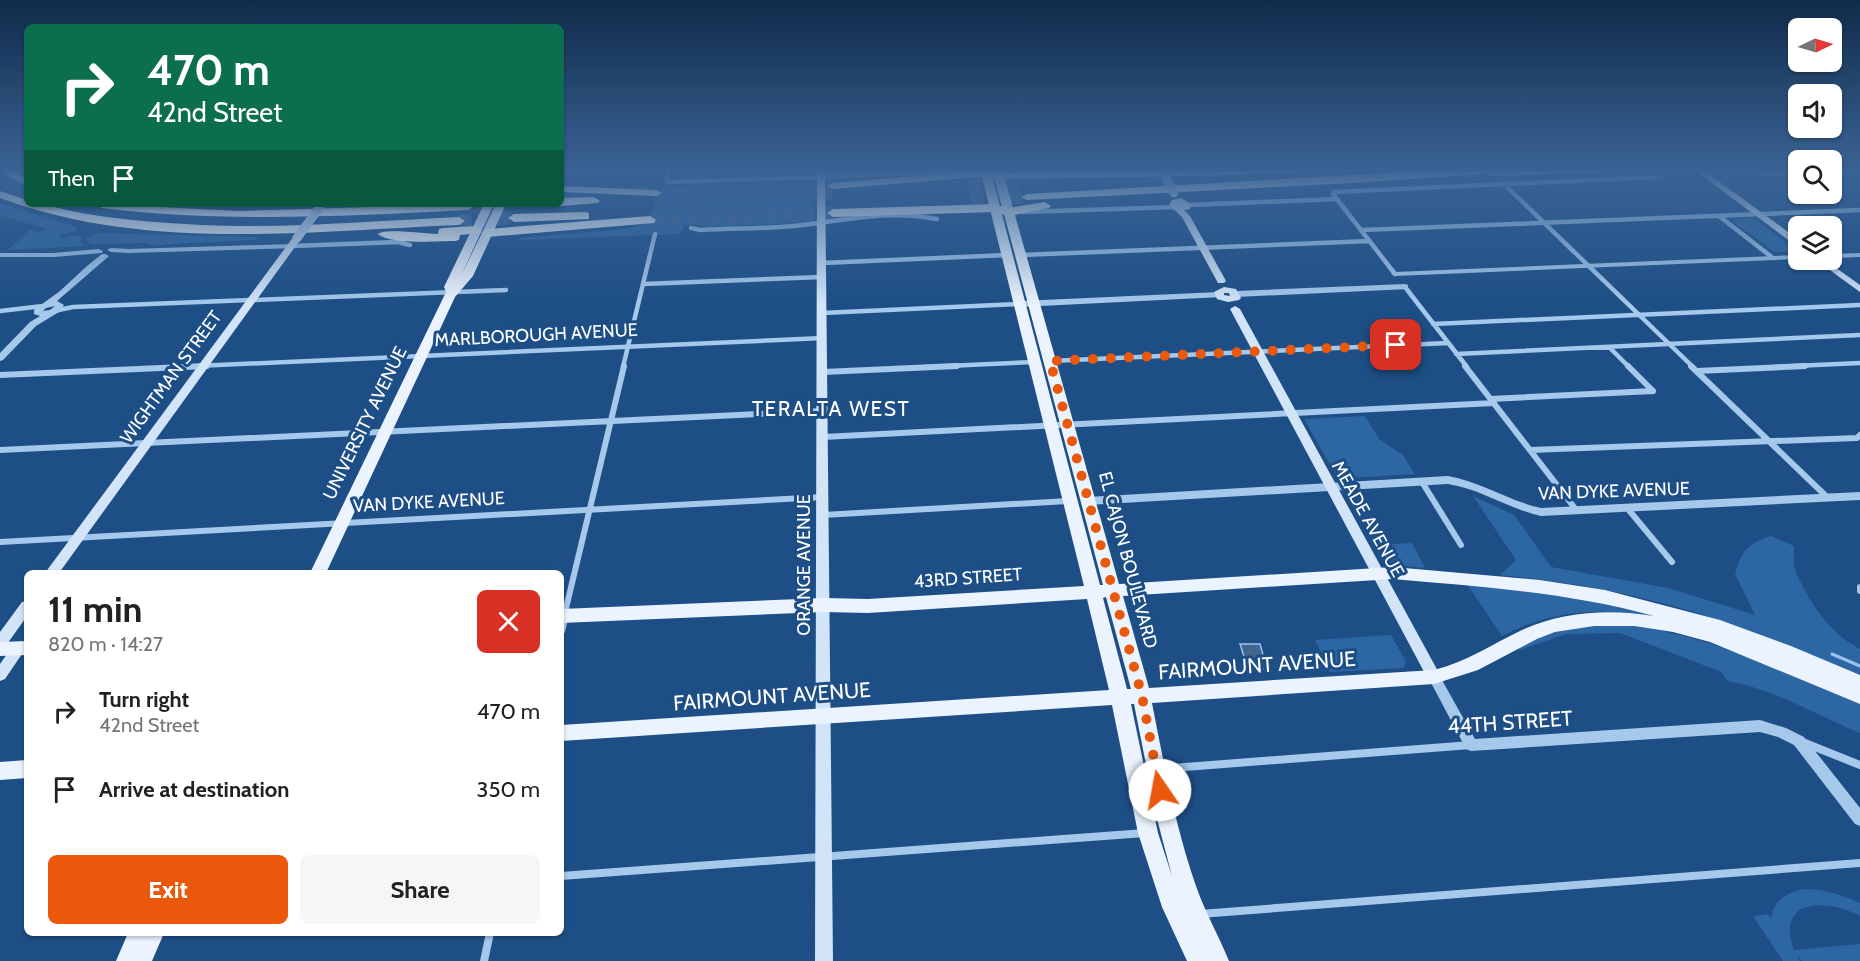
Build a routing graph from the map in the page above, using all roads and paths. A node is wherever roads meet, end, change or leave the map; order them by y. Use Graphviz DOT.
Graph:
graph roads {
  1 [pos="69,214"];
  2 [pos="195,214"];
  3 [pos="288,214"];
  4 [pos="315,214"];
  5 [pos="486,214"];
  6 [pos="494,214"];
  7 [pos="821,214"];
  8 [pos="996,214"];
  9 [pos="1010,214"];
  10 [pos="1186,214"];
  11 [pos="1349,214"];
  12 [pos="1534,214"];
  13 [pos="1759,214"];
  14 [pos="1763,214"];
  15 [pos="1719,216"];
  16 [pos="937,219"];
  17 [pos="514,220"];
  18 [pos="459,221"];
  19 [pos="821,221"];
  20 [pos="1543,223"];
  21 [pos="691,228"];
  22 [pos="206,229"];
  23 [pos="1361,230"];
  24 [pos="479,233"];
  25 [pos="654,234"];
  26 [pos="1788,236"];
  27 [pos="1369,241"];
  28 [pos="295,242"];
  29 [pos="410,245"];
  30 [pos="1203,248"];
  31 [pos="102,254"];
  32 [pos="0,255"];
  33 [pos="1007,255"];
  34 [pos="1021,255"];
  35 [pos="1860,255"];
  36 [pos="1842,256"];
  37 [pos="1788,257"];
  38 [pos="1773,258"];
  39 [pos="460,263"];
  40 [pos="822,263"];
  41 [pos="1588,266"];
  42 [pos="1834,270"];
  43 [pos="1395,274"];
  44 [pos="467,276"];
  45 [pos="822,277"];
  46 [pos="642,284"];
  47 [pos="1405,287"];
  48 [pos="1860,289"];
  49 [pos="506,290"];
  50 [pos="452,292"];
  51 [pos="1228,295"];
  52 [pos="252,301"];
  53 [pos="1027,304"];
  54 [pos="1860,305"];
  55 [pos="50,307"];
  56 [pos="73,307"];
  57 [pos="22,310"];
  58 [pos="0,311"];
  59 [pos="822,313"];
  60 [pos="1638,314"];
  61 [pos="1433,324"];
  62 [pos="1860,335"];
  63 [pos="822,338"];
  64 [pos="1448,343"];
  65 [pos="1668,344"];
  66 [pos="1609,346"];
  67 [pos="628,347"];
  68 [pos="1258,352"];
  69 [pos="1456,354"];
  70 [pos="422,356"];
  71 [pos="0,358"];
  72 [pos="1042,362"];
  73 [pos="1860,363"];
  74 [pos="203,366"];
  75 [pos="1696,371"];
  76 [pos="823,372"];
  77 [pos="0,375"];
  78 [pos="1493,401"];
  79 [pos="823,411"];
  80 [pos="1290,413"];
  81 [pos="610,421"];
  82 [pos="1067,425"];
  83 [pos="1051,426"];
  84 [pos="385,432"];
  85 [pos="1860,435"];
  86 [pos="823,437"];
  87 [pos="1770,442"];
  88 [pos="147,443"];
  89 [pos="0,450"];
  90 [pos="1530,450"];
  91 [pos="1422,482"];
  92 [pos="1330,487"];
  93 [pos="823,496"];
  94 [pos="1860,496"];
  95 [pos="1827,498"];
  96 [pos="1071,501"];
  97 [pos="1088,501"];
  98 [pos="590,509"];
  99 [pos="1628,509"];
  100 [pos="1577,511"];
  101 [pos="823,514"];
  102 [pos="342,523"];
  103 [pos="78,537"];
  104 [pos="0,542"];
  105 [pos="1461,545"];
  106 [pos="1672,562"];
  107 [pos="54,570"];
  108 [pos="319,570"];
  109 [pos="1377,573"];
  110 [pos="1103,590"];
  111 [pos="824,605"];
  112 [pos="24,610"];
  113 [pos="564,613"];
  114 [pos="564,621"];
  115 [pos="0,643"];
  116 [pos="23,648"];
  117 [pos="0,650"];
  118 [pos="0,675"];
  119 [pos="1434,677"];
  120 [pos="1860,683"];
  121 [pos="1142,696"];
  122 [pos="1860,696"];
  123 [pos="1120,698"];
  124 [pos="824,716"];
  125 [pos="564,733"];
  126 [pos="1799,741"];
  127 [pos="1129,743"];
  128 [pos="1471,746"];
  129 [pos="1860,765"];
  130 [pos="24,769"];
  131 [pos="1155,769"];
  132 [pos="0,771"];
  133 [pos="1860,819"];
  134 [pos="1148,833"];
  135 [pos="1176,854"];
  136 [pos="824,857"];
  137 [pos="1860,863"];
  138 [pos="564,876"];
  139 [pos="1188,917"];
  140 [pos="146,936"];
  141 [pos="147,936"];
  142 [pos="489,936"];
  143 [pos="127,961"];
  144 [pos="140,961"];
  145 [pos="484,961"];
  146 [pos="824,961"];
  147 [pos="1199,961"];
  148 [pos="1218,961"];
  1 -- 22 [label="highway"];
  2 -- 3 [label="highway"];
  4 -- 28 [label="main road, WIGHTMAN STREET, bridge"];
  5 -- 24 [label="main road, UNIVERSITY AVENUE"];
  6 -- 24 [label="main road, UNIVERSITY AVENUE"];
  7 -- 19 [label="main road, ORANGE AVENUE"];
  8 -- 33 [label="main road, EL CAJON BOULEVARD"];
  9 -- 34 [label="main road, EL CAJON BOULEVARD"];
  10 -- 30 [label="main road, MEADE AVENUE"];
  11 -- 23 [label="street"];
  12 -- 20 [label="street"];
  13 -- 14 [label="street"];
  13 -- 15 [label="street"];
  13 -- 26 [label="main road"];
  15 -- 20 [label="street"];
  15 -- 38 [label="street"];
  16 -- 19 [label="street"];
  17 -- 24 [label="highway"];
  18 -- 22 [label="highway"];
  19 -- 21 [label="street"];
  19 -- 40 [label="main road, ORANGE AVENUE"];
  20 -- 23 [label="street"];
  20 -- 41 [label="street"];
  22 -- 24 [label="highway"];
  23 -- 27 [label="street"];
  24 -- 39 [label="main road, UNIVERSITY AVENUE"];
  24 -- 44 [label="main road, UNIVERSITY AVENUE"];
  25 -- 46 [label="street"];
  27 -- 30 [label="street"];
  27 -- 43 [label="street"];
  28 -- 29 [label="street"];
  28 -- 31 [label="street"];
  28 -- 52 [label="main road, WIGHTMAN STREET"];
  30 -- 34 [label="street"];
  30 -- 51 [label="main road, MEADE AVENUE"];
  31 -- 32 [label="street"];
  31 -- 55 [label="street"];
  33 -- 40 [label="street"];
  33 -- 53 [label="main road, EL CAJON BOULEVARD"];
  34 -- 53 [label="main road, EL CAJON BOULEVARD"];
  35 -- 36 [label="street"];
  37 -- 38 [label="street"];
  38 -- 41 [label="street"];
  39 -- 44 [label="main road"];
  39 -- 50 [label="main road, UNIVERSITY AVENUE"];
  40 -- 45 [label="main road, ORANGE AVENUE"];
  41 -- 43 [label="street"];
  41 -- 60 [label="street"];
  42 -- 48 [label="main road"];
  43 -- 47 [label="street"];
  44 -- 50 [label="main road, UNIVERSITY AVENUE"];
  45 -- 46 [label="street"];
  45 -- 59 [label="main road, ORANGE AVENUE"];
  46 -- 67 [label="street"];
  47 -- 51 [label="street"];
  47 -- 61 [label="street"];
  49 -- 50 [label="street"];
  50 -- 52 [label="street"];
  50 -- 70 [label="main road, UNIVERSITY AVENUE"];
  51 -- 53 [label="street"];
  51 -- 68 [label="main road, MEADE AVENUE"];
  52 -- 56 [label="street"];
  52 -- 74 [label="main road, WIGHTMAN STREET"];
  53 -- 59 [label="street"];
  53 -- 72 [label="main road, EL CAJON BOULEVARD"];
  54 -- 60 [label="street"];
  55 -- 56 [label="street"];
  55 -- 56 [label="street"];
  55 -- 57 [label="street"];
  55 -- 57 [label="street"];
  55 -- 71 [label="street"];
  57 -- 58 [label="street"];
  59 -- 63 [label="main road, ORANGE AVENUE"];
  60 -- 61 [label="street"];
  60 -- 65 [label="street"];
  61 -- 64 [label="street"];
  62 -- 65 [label="street"];
  63 -- 67 [label="street, MARLBOROUGH AVENUE"];
  63 -- 76 [label="main road, ORANGE AVENUE"];
  64 -- 68 [label="street"];
  64 -- 69 [label="street"];
  65 -- 66 [label="street"];
  65 -- 75 [label="street"];
  66 -- 69 [label="street"];
  66 -- 78 [label="street"];
  67 -- 70 [label="street, MARLBOROUGH AVENUE"];
  67 -- 81 [label="street"];
  68 -- 72 [label="street"];
  68 -- 80 [label="main road, MEADE AVENUE"];
  69 -- 78 [label="street"];
  70 -- 74 [label="street, MARLBOROUGH AVENUE"];
  70 -- 84 [label="main road, UNIVERSITY AVENUE"];
  72 -- 76 [label="street"];
  72 -- 82 [label="main road, EL CAJON BOULEVARD"];
  72 -- 83 [label="main road, EL CAJON BOULEVARD"];
  73 -- 75 [label="street"];
  74 -- 77 [label="street, MARLBOROUGH AVENUE"];
  74 -- 88 [label="main road, WIGHTMAN STREET"];
  75 -- 87 [label="street"];
  76 -- 79 [label="main road, ORANGE AVENUE"];
  78 -- 80 [label="street"];
  78 -- 90 [label="street"];
  79 -- 81 [label="street"];
  79 -- 86 [label="main road, ORANGE AVENUE"];
  80 -- 82 [label="street"];
  80 -- 92 [label="main road, MEADE AVENUE"];
  81 -- 84 [label="street"];
  81 -- 98 [label="street"];
  82 -- 83 [label="street"];
  82 -- 97 [label="main road, EL CAJON BOULEVARD"];
  83 -- 86 [label="street"];
  83 -- 96 [label="main road, EL CAJON BOULEVARD"];
  84 -- 88 [label="street"];
  84 -- 102 [label="main road, UNIVERSITY AVENUE"];
  85 -- 87 [label="street"];
  86 -- 93 [label="main road, ORANGE AVENUE"];
  87 -- 90 [label="street"];
  87 -- 95 [label="street"];
  88 -- 89 [label="street"];
  88 -- 103 [label="main road, WIGHTMAN STREET"];
  90 -- 100 [label="street"];
  91 -- 92 [label="street, VAN DYKE AVENUE"];
  91 -- 100 [label="street, VAN DYKE AVENUE"];
  91 -- 105 [label="street"];
  92 -- 97 [label="street, VAN DYKE AVENUE"];
  92 -- 109 [label="main road, MEADE AVENUE"];
  93 -- 98 [label="street, VAN DYKE AVENUE"];
  93 -- 101 [label="main road, ORANGE AVENUE"];
  94 -- 95 [label="street, VAN DYKE AVENUE"];
  95 -- 99 [label="street, VAN DYKE AVENUE"];
  96 -- 101 [label="street"];
  96 -- 110 [label="main road, EL CAJON BOULEVARD"];
  97 -- 110 [label="main road, EL CAJON BOULEVARD"];
  98 -- 102 [label="street, VAN DYKE AVENUE"];
  98 -- 113 [label="street"];
  99 -- 100 [label="street, VAN DYKE AVENUE"];
  99 -- 106 [label="street"];
  101 -- 111 [label="main road, ORANGE AVENUE"];
  102 -- 103 [label="street, VAN DYKE AVENUE"];
  102 -- 108 [label="main road, UNIVERSITY AVENUE"];
  103 -- 104 [label="street, VAN DYKE AVENUE"];
  103 -- 107 [label="main road, WIGHTMAN STREET"];
  109 -- 110 [label="main road, 43RD STREET"];
  109 -- 119 [label="main road, MEADE AVENUE"];
  109 -- 120 [label="main road"];
  110 -- 111 [label="main road, 43RD STREET"];
  110 -- 121 [label="main road, EL CAJON BOULEVARD"];
  110 -- 123 [label="main road, EL CAJON BOULEVARD"];
  111 -- 114 [label="main road, 43RD STREET"];
  111 -- 124 [label="main road, ORANGE AVENUE"];
  112 -- 115 [label="main road"];
  116 -- 117 [label="main road"];
  116 -- 118 [label="main road"];
  119 -- 121 [label="main road, FAIRMOUNT AVENUE"];
  119 -- 122 [label="main road, FAIRMOUNT AVENUE"];
  119 -- 128 [label="street, MEADE AVENUE"];
  121 -- 123 [label="main road, FAIRMOUNT AVENUE"];
  121 -- 131 [label="main road, EL CAJON BOULEVARD"];
  123 -- 124 [label="main road, FAIRMOUNT AVENUE"];
  123 -- 127 [label="main road, EL CAJON BOULEVARD"];
  124 -- 125 [label="main road, FAIRMOUNT AVENUE"];
  124 -- 136 [label="main road, ORANGE AVENUE"];
  126 -- 128 [label="street, 44TH STREET"];
  126 -- 129 [label="street, 44TH STREET"];
  126 -- 133 [label="street"];
  127 -- 131 [label="main road"];
  127 -- 134 [label="main road, EL CAJON BOULEVARD"];
  128 -- 131 [label="street, 44TH STREET"];
  130 -- 132 [label="main road"];
  131 -- 135 [label="main road, EL CAJON BOULEVARD"];
  134 -- 135 [label="main road"];
  134 -- 136 [label="street"];
  134 -- 139 [label="main road, EL CAJON BOULEVARD"];
  135 -- 139 [label="main road, EL CAJON BOULEVARD"];
  136 -- 138 [label="street"];
  136 -- 146 [label="main road, ORANGE AVENUE"];
  137 -- 139 [label="street"];
  139 -- 147 [label="main road, EL CAJON BOULEVARD"];
  139 -- 148 [label="main road, EL CAJON BOULEVARD"];
  140 -- 143 [label="main road"];
  141 -- 144 [label="main road"];
  142 -- 145 [label="street"];
}
